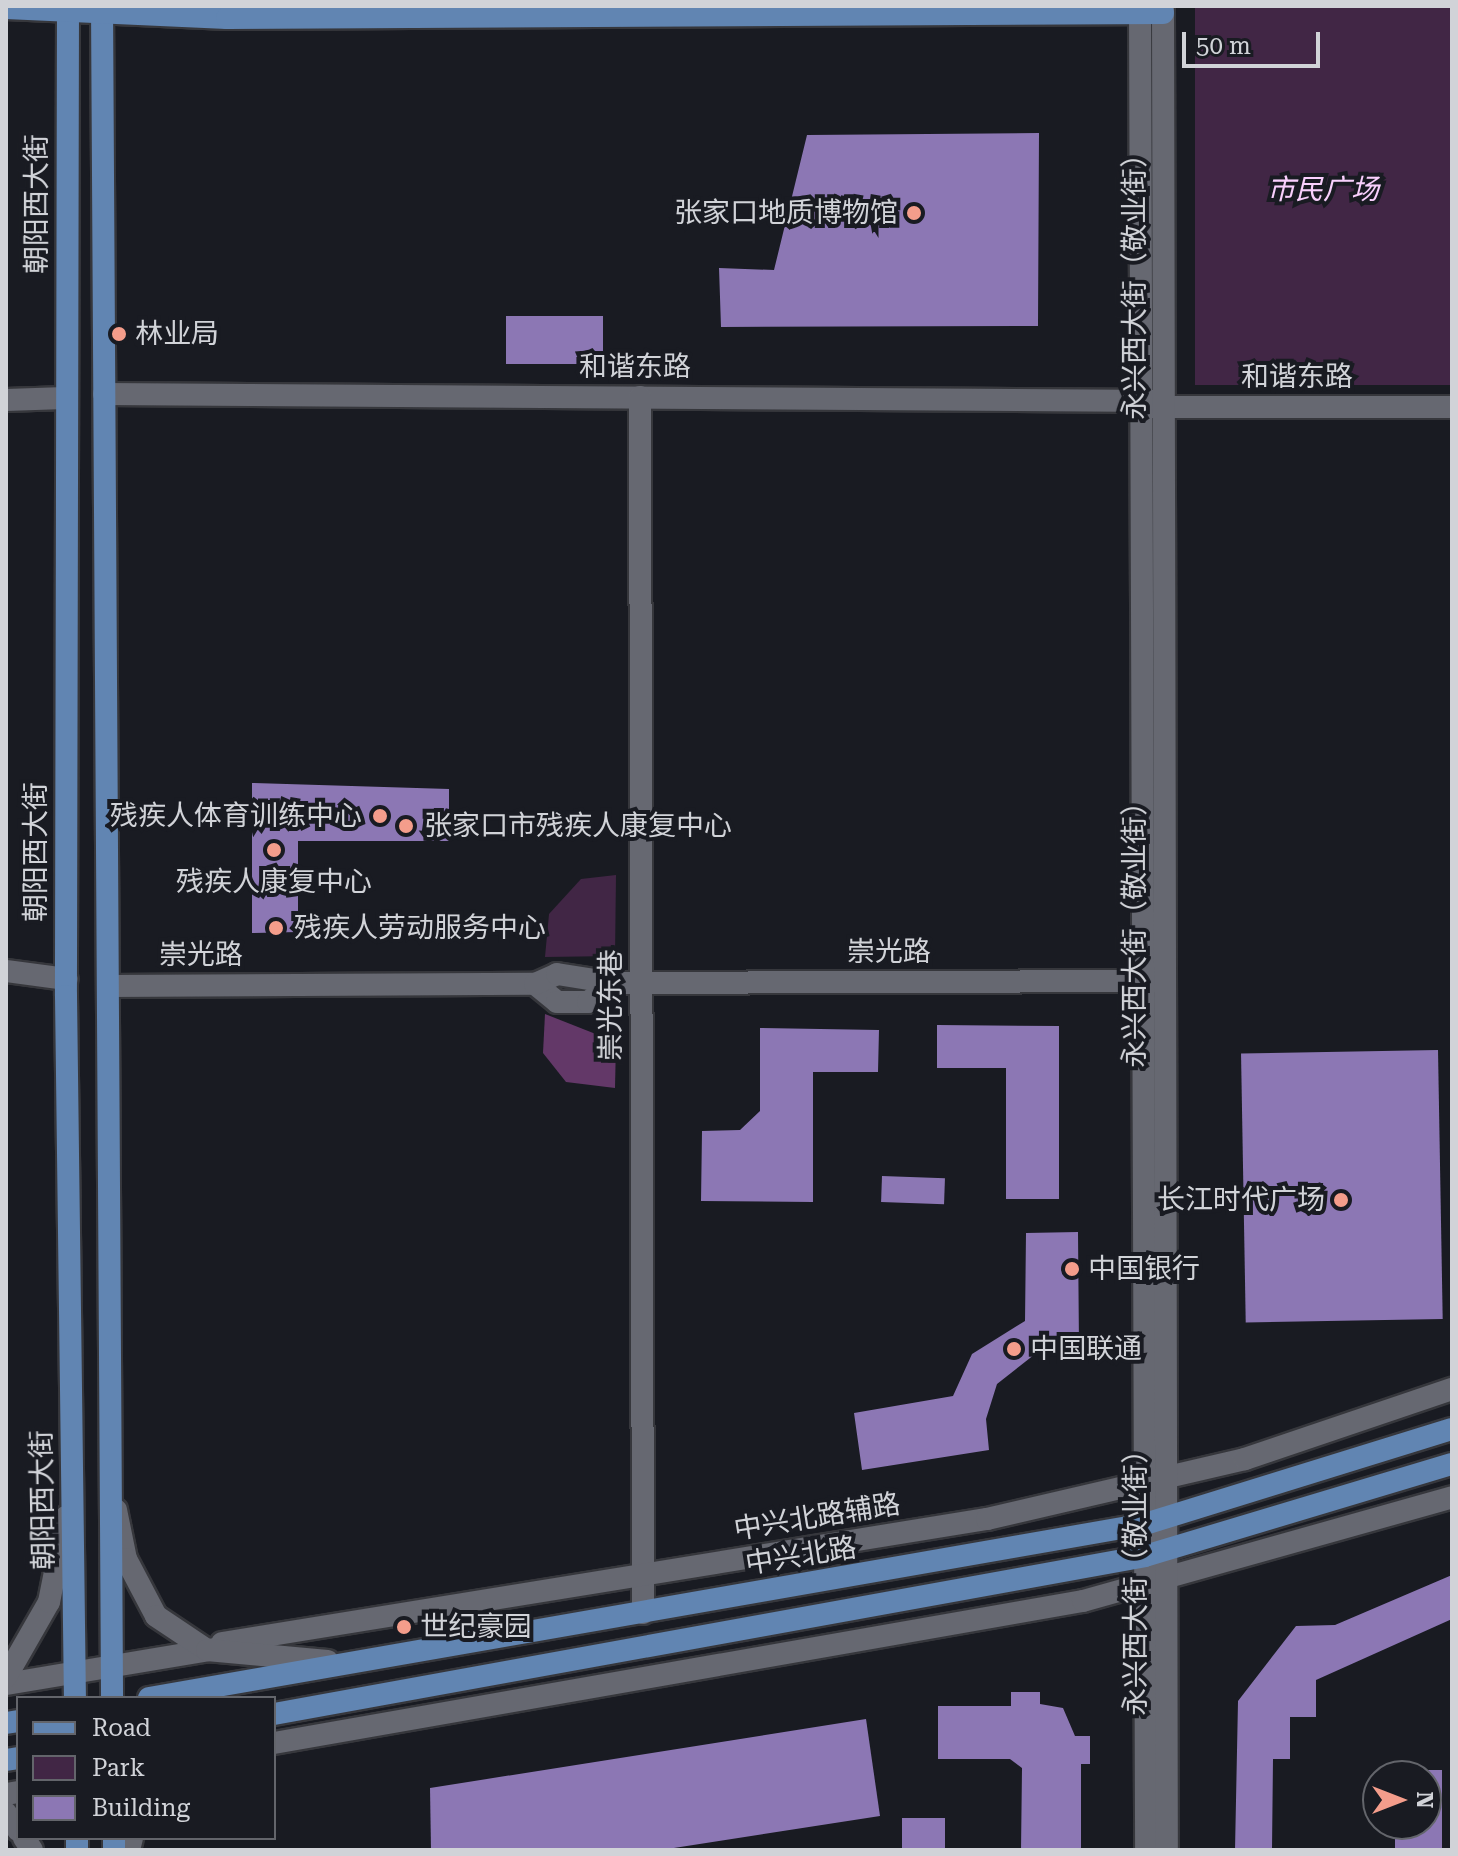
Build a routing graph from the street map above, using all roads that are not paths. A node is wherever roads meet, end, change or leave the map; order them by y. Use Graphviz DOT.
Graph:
graph roads {
  1 [pos="6,8"];
  2 [pos="68,9"];
  3 [pos="1163,9"];
  4 [pos="102,10"];
  5 [pos="1140,10"];
  6 [pos="104,394"];
  7 [pos="1452,394"];
  8 [pos="640,397"];
  9 [pos="65,398"];
  10 [pos="6,400"];
  11 [pos="1142,401"];
  12 [pos="1165,401"];
  13 [pos="1452,407"];
  14 [pos="6,971"];
  15 [pos="66,979"];
  16 [pos="1142,981"];
  17 [pos="1165,981"];
  18 [pos="641,983"];
  19 [pos="108,986"];
  20 [pos="1452,1389"];
  21 [pos="1452,1429"];
  22 [pos="1452,1464"];
  23 [pos="73,1477"];
  24 [pos="111,1482"];
  25 [pos="1155,1483"];
  26 [pos="1452,1497"];
  27 [pos="1155,1522"];
  28 [pos="1155,1553"];
  29 [pos="643,1575"];
  30 [pos="1155,1584"];
  31 [pos="643,1613"];
  32 [pos="180,1632"];
  33 [pos="249,1643"];
  34 [pos="207,1650"];
  35 [pos="357,1662"];
  36 [pos="112,1666"];
  37 [pos="75,1672"];
  38 [pos="6,1677"];
  39 [pos="6,1684"];
  40 [pos="75,1696"];
  41 [pos="112,1696"];
  42 [pos="161,1696"];
  43 [pos="360,1698"];
  44 [pos="276,1714"];
  45 [pos="276,1723"];
  46 [pos="276,1743"];
  47 [pos="1146,1850"];
  48 [pos="1167,1850"];
  1 -- 2 [label="main road"];
  2 -- 4 [label="main road"];
  2 -- 9 [label="main road, 朝阳西大街"];
  3 -- 5 [label="main road"];
  3 -- 12 [label="street, 永兴西大街（敬业街）"];
  4 -- 5 [label="main road"];
  4 -- 6 [label="main road"];
  5 -- 11 [label="street, 永兴西大街（敬业街）"];
  6 -- 8 [label="street, 和谐东路"];
  6 -- 19 [label="main road"];
  7 -- 12 [label="street, 和谐东路"];
  8 -- 11 [label="street, 和谐东路"];
  8 -- 18 [label="street, 崇光东巷"];
  9 -- 10 [label="street"];
  9 -- 15 [label="main road, 朝阳西大街"];
  11 -- 12 [label="street, 和谐东路"];
  11 -- 16 [label="street, 永兴西大街（敬业街）"];
  12 -- 13 [label="street, 和谐东路"];
  12 -- 17 [label="street, 永兴西大街（敬业街）"];
  14 -- 15 [label="street"];
  15 -- 23 [label="main road, 朝阳西大街"];
  16 -- 17 [label="street, 崇光路"];
  16 -- 18 [label="street, 崇光路"];
  16 -- 25 [label="street, 永兴西大街（敬业街）"];
  17 -- 25 [label="street, 永兴西大街（敬业街）"];
  18 -- 19 [label="street, 崇光路"];
  18 -- 29 [label="street, 崇光东巷"];
  19 -- 24 [label="main road"];
  20 -- 25 [label="street, 中兴北路辅路"];
  21 -- 27 [label="main road, 中兴北路"];
  22 -- 28 [label="main road"];
  23 -- 37 [label="main road, 朝阳西大街"];
  23 -- 38 [label="street"];
  24 -- 32 [label="street"];
  24 -- 36 [label="main road"];
  25 -- 27 [label="street, 永兴西大街（敬业街）"];
  25 -- 29 [label="street, 中兴北路辅路"];
  26 -- 30 [label="street"];
  27 -- 28 [label="street, 永兴西大街（敬业街）"];
  27 -- 31 [label="main road, 中兴北路"];
  28 -- 30 [label="street, 永兴西大街（敬业街）"];
  28 -- 43 [label="main road"];
  29 -- 31 [label="street, 崇光东巷"];
  29 -- 33 [label="street, 中兴北路辅路"];
  30 -- 46 [label="street"];
  30 -- 47 [label="street, 永兴西大街（敬业街）"];
  30 -- 48 [label="street, 永兴西大街（敬业街）"];
  31 -- 35 [label="main road, 中兴北路"];
  32 -- 33 [label="street, 中兴北路辅路"];
  32 -- 34 [label="street"];
  33 -- 34 [label="street"];
  34 -- 35 [label="street"];
  34 -- 36 [label="street"];
  35 -- 42 [label="main road, 中兴北路"];
  36 -- 37 [label="street"];
  36 -- 41 [label="main road"];
  37 -- 39 [label="street"];
  37 -- 40 [label="main road, 朝阳西大街"];
  43 -- 44 [label="main road"];
  43 -- 45 [label="street"];
}
